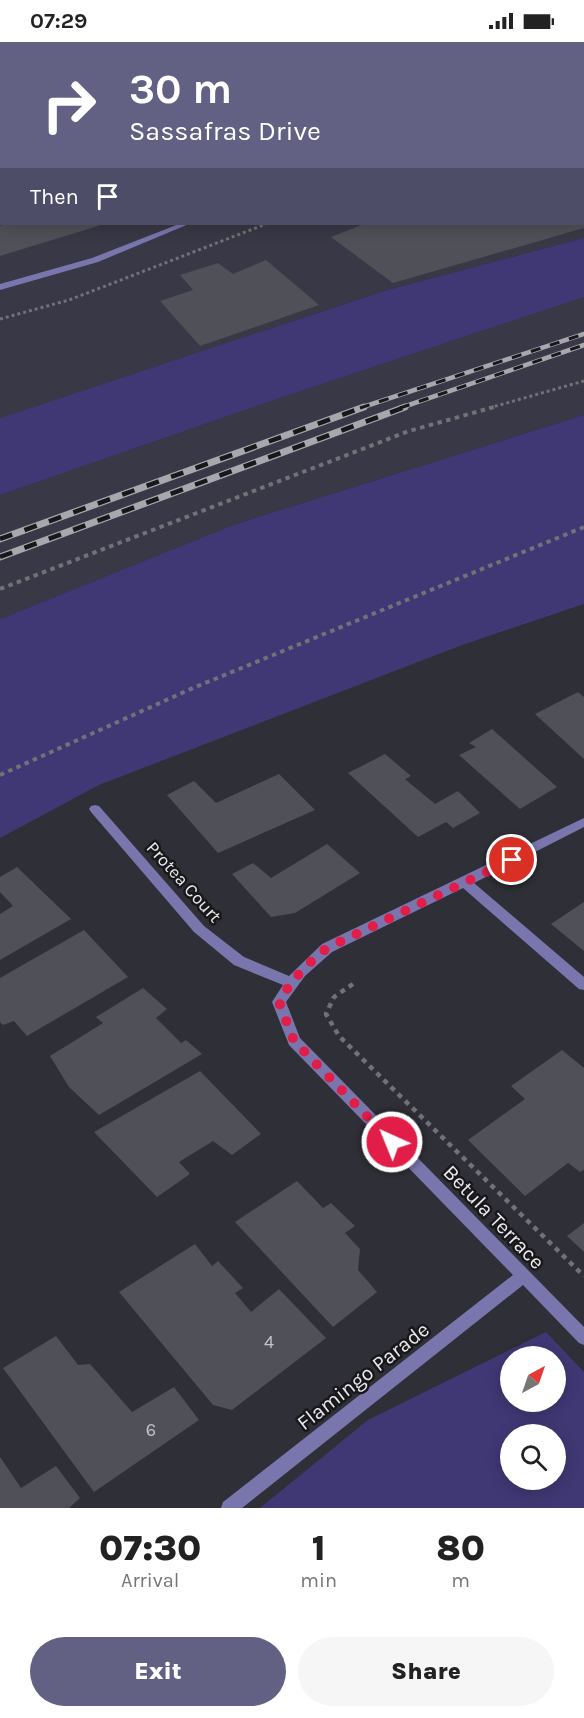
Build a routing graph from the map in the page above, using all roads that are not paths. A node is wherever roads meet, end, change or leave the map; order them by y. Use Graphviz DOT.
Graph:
graph roads {
  1 [pos="182,225"];
  2 [pos="0,287"];
  3 [pos="95,808"];
  4 [pos="584,822"];
  5 [pos="465,882"];
  6 [pos="290,982"];
  7 [pos="584,986"];
  8 [pos="523,1276"];
  9 [pos="584,1338"];
  10 [pos="229,1508"];
  1 -- 2 [label="street"];
  3 -- 6 [label="street, Protea Court"];
  4 -- 5 [label="street"];
  5 -- 6 [label="street"];
  5 -- 7 [label="street"];
  6 -- 8 [label="street, Betula Terrace"];
  8 -- 9 [label="street, Betula Terrace"];
  8 -- 10 [label="street, Flamingo Parade"];
}
